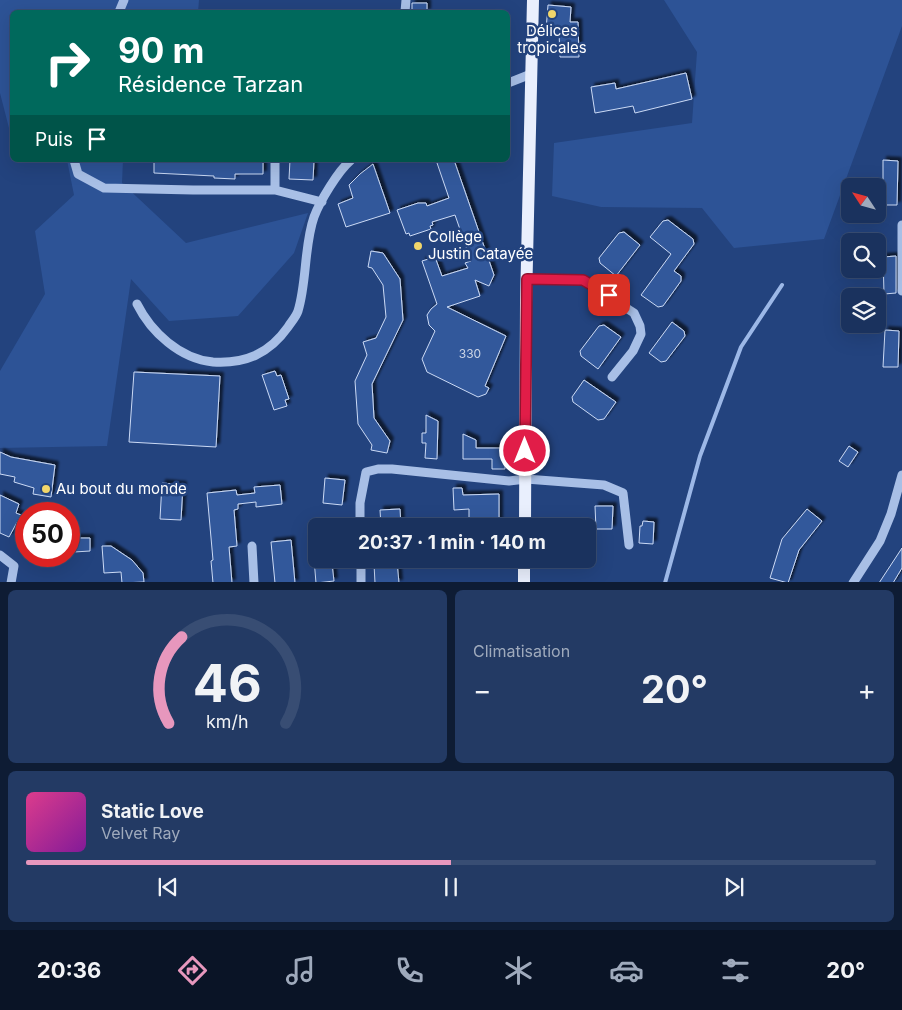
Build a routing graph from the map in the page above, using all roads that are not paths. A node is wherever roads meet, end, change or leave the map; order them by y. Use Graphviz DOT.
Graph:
graph roads {
  1 [pos="533,0"];
  2 [pos="531,74"];
  3 [pos="510,82"];
  4 [pos="75,162"];
  5 [pos="275,162"];
  6 [pos="349,162"];
  7 [pos="275,190"];
  8 [pos="322,202"];
  9 [pos="902,226"];
  10 [pos="527,279"];
  11 [pos="902,291"];
  12 [pos="137,304"];
  13 [pos="612,377"];
  14 [pos="902,475"];
  15 [pos="526,479"];
  16 [pos="360,518"];
  17 [pos="525,518"];
  18 [pos="628,545"];
  19 [pos="252,546"];
  20 [pos="0,555"];
  21 [pos="361,568"];
  22 [pos="524,568"];
  23 [pos="11,582"];
  24 [pos="254,582"];
  25 [pos="361,582"];
  26 [pos="524,582"];
  27 [pos="853,582"];
  1 -- 2 [label="main road"];
  2 -- 3 [label="street"];
  2 -- 10 [label="main road"];
  4 -- 7 [label="street"];
  5 -- 7 [label="street"];
  6 -- 8 [label="street"];
  7 -- 8 [label="street"];
  8 -- 12 [label="street"];
  9 -- 11 [label="street"];
  10 -- 13 [label="street"];
  10 -- 15 [label="main road"];
  14 -- 27 [label="street"];
  15 -- 16 [label="street"];
  15 -- 17 [label="main road"];
  15 -- 18 [label="street"];
  19 -- 24 [label="street"];
  20 -- 23 [label="street"];
  21 -- 25 [label="street"];
  22 -- 26 [label="main road"];
}
